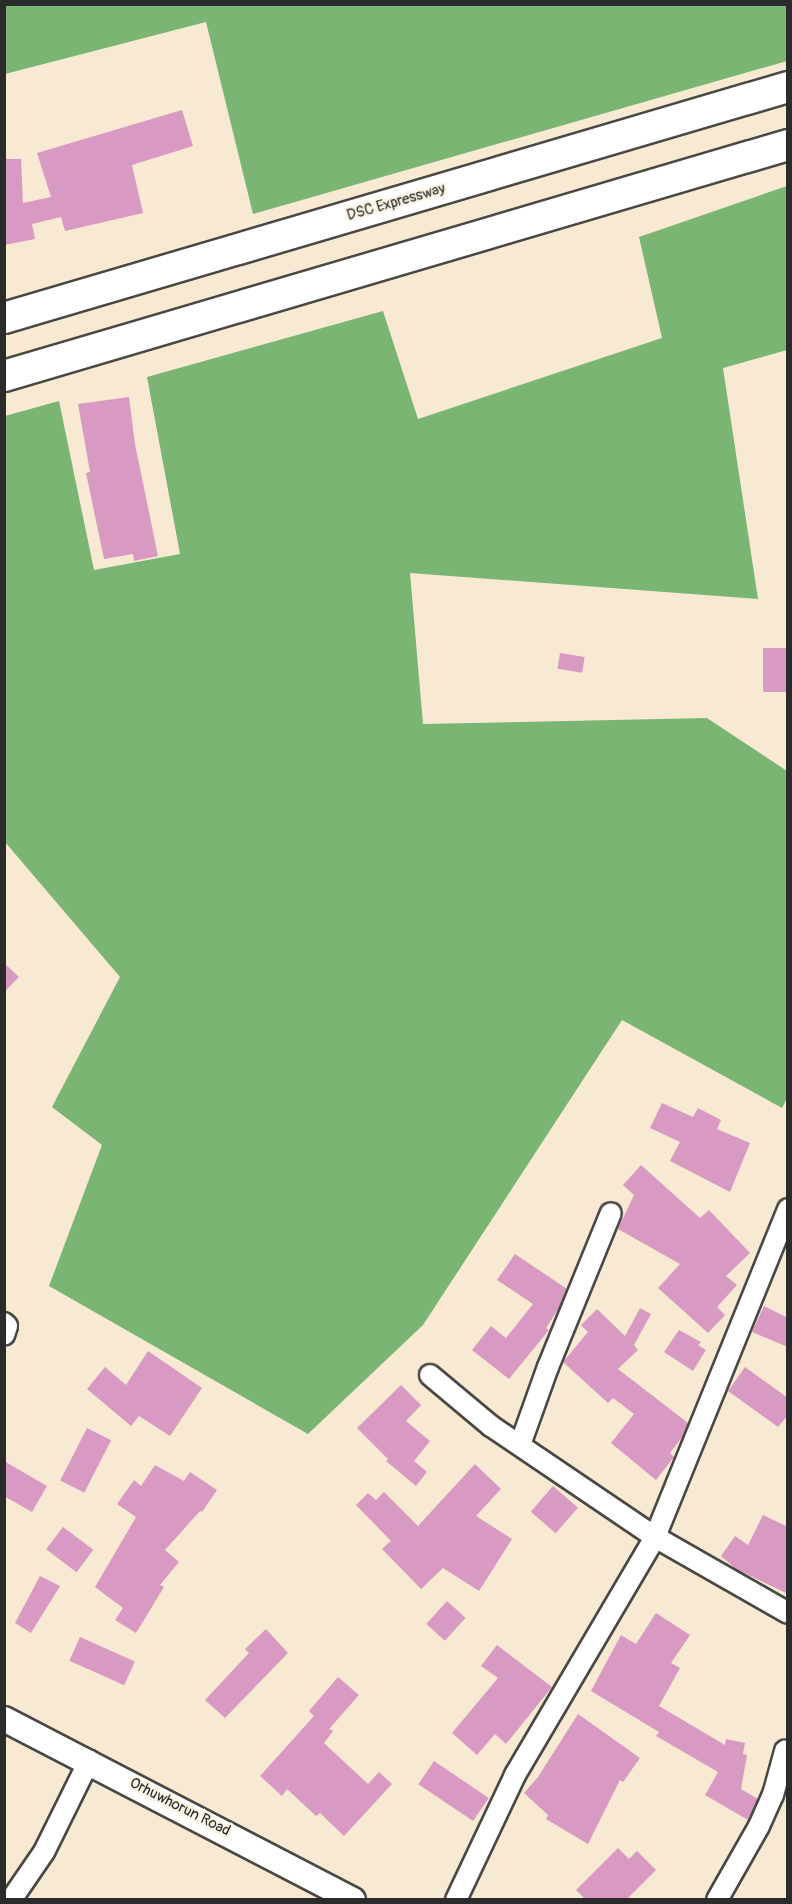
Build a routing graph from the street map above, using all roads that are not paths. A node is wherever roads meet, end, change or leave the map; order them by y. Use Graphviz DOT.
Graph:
graph roads {
  1 [pos="788,87"];
  2 [pos="788,145"];
  3 [pos="4,318"];
  4 [pos="4,376"];
  5 [pos="788,1209"];
  6 [pos="611,1213"];
  7 [pos="4,1323"];
  8 [pos="4,1335"];
  9 [pos="430,1375"];
  10 [pos="520,1445"];
  11 [pos="655,1538"];
  12 [pos="788,1613"];
  13 [pos="4,1719"];
  14 [pos="785,1751"];
  15 [pos="89,1761"];
  16 [pos="12,1899"];
  17 [pos="353,1899"];
  18 [pos="456,1899"];
  19 [pos="717,1899"];
  1 -- 3 [label="main road, DSC Expressway"];
  2 -- 4 [label="main road"];
  5 -- 11 [label="street"];
  6 -- 10 [label="street"];
  7 -- 8 [label="street"];
  9 -- 10 [label="street"];
  10 -- 11 [label="street"];
  11 -- 12 [label="street"];
  11 -- 18 [label="street"];
  13 -- 15 [label="street, Orhuwhorun Road"];
  14 -- 19 [label="street"];
  15 -- 16 [label="street"];
  15 -- 17 [label="street, Orhuwhorun Road"];
}
